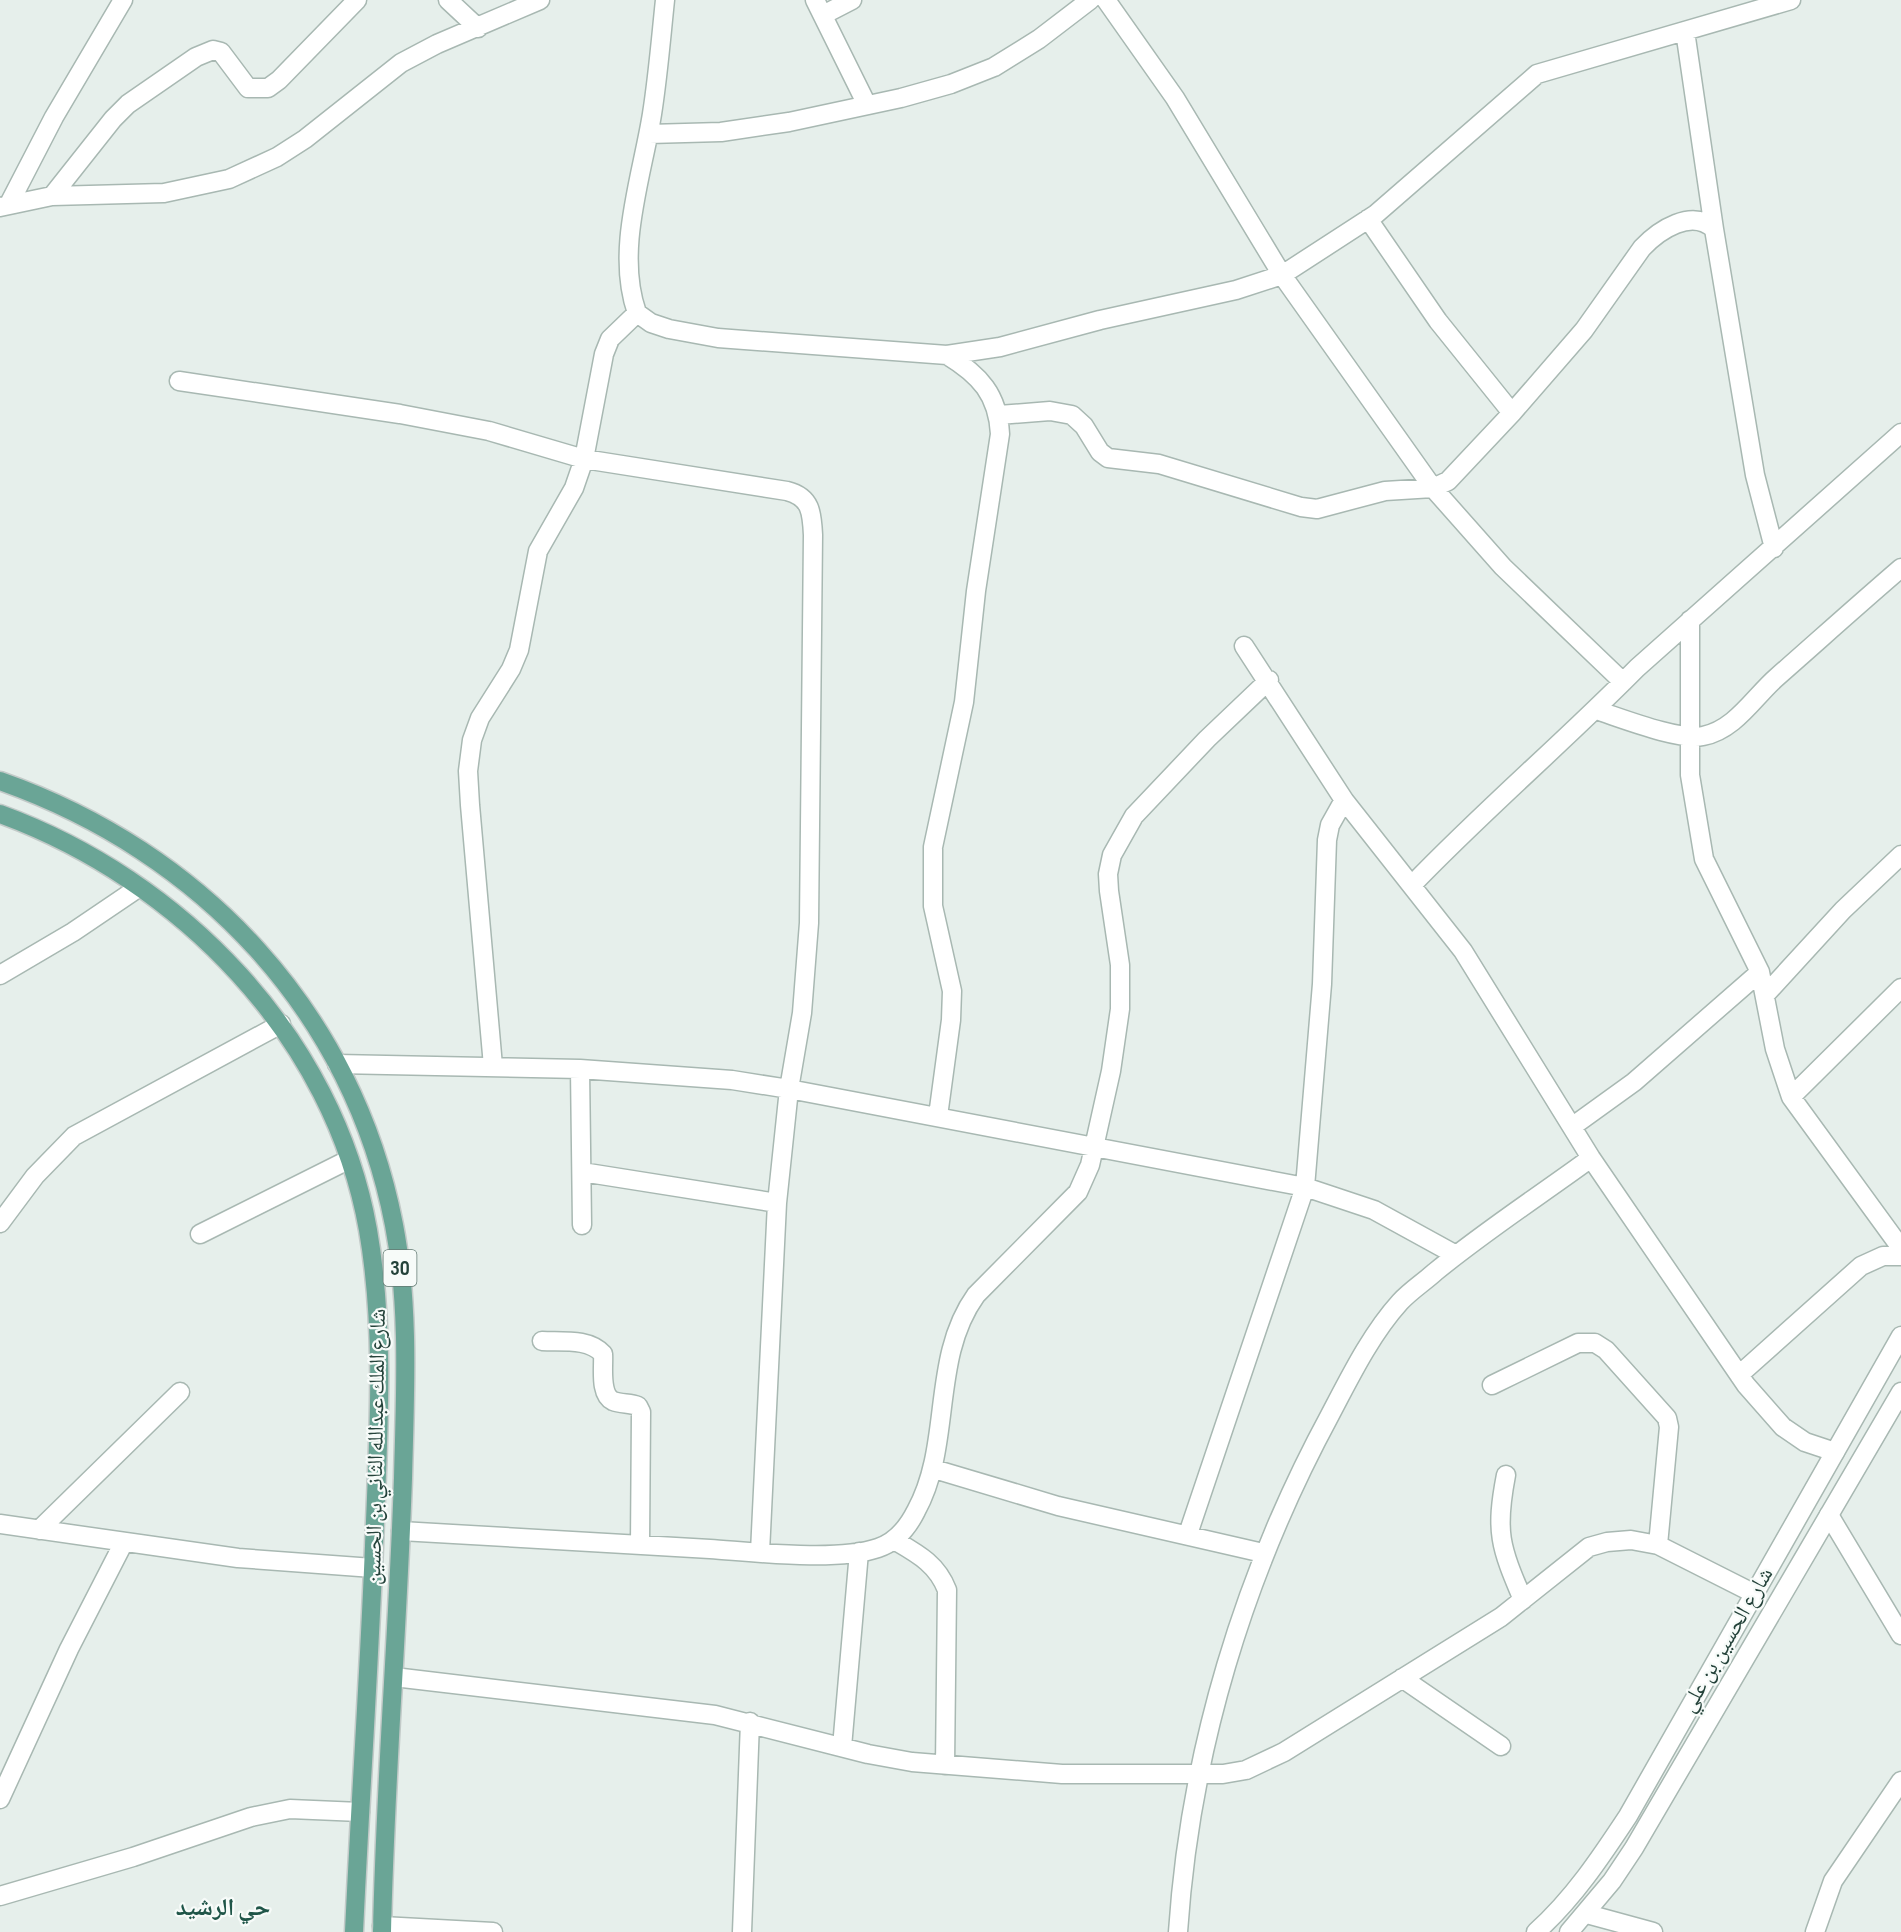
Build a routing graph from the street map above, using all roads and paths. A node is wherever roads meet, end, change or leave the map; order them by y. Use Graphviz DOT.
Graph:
graph roads {
  1 [pos="123,0"];
  2 [pos="357,0"];
  3 [pos="448,0"];
  4 [pos="540,0"];
  5 [pos="665,0"];
  6 [pos="852,0"];
  7 [pos="1090,0"];
  8 [pos="1106,0"];
  9 [pos="1791,0"];
  10 [pos="819,8"];
  11 [pos="478,28"];
  12 [pos="1684,31"];
  13 [pos="867,105"];
  14 [pos="649,134"];
  15 [pos="52,196"];
  16 [pos="5,205"];
  17 [pos="1368,219"];
  18 [pos="1714,229"];
  19 [pos="1282,275"];
  20 [pos="637,314"];
  21 [pos="947,355"];
  22 [pos="179,381"];
  23 [pos="1512,413"];
  24 [pos="999,414"];
  25 [pos="1901,433"];
  26 [pos="584,459"];
  27 [pos="1433,488"];
  28 [pos="1774,548"];
  29 [pos="1901,568"];
  30 [pos="1690,620"];
  31 [pos="1245,646"];
  32 [pos="1269,680"];
  33 [pos="1623,682"];
  34 [pos="1596,710"];
  35 [pos="1688,735"];
  36 [pos="0,781"];
  37 [pos="1344,800"];
  38 [pos="0,814"];
  39 [pos="1901,855"];
  40 [pos="1412,885"];
  41 [pos="138,888"];
  42 [pos="1760,972"];
  43 [pos="0,975"];
  44 [pos="1901,988"];
  45 [pos="1766,994"];
  46 [pos="281,1024"];
  47 [pos="338,1064"];
  48 [pos="493,1066"];
  49 [pos="580,1069"];
  50 [pos="789,1089"];
  51 [pos="1791,1097"];
  52 [pos="938,1116"];
  53 [pos="1573,1126"];
  54 [pos="1095,1147"];
  55 [pos="1591,1158"];
  56 [pos="348,1160"];
  57 [pos="582,1172"];
  58 [pos="1305,1187"];
  59 [pos="777,1203"];
  60 [pos="0,1223"];
  61 [pos="582,1225"];
  62 [pos="200,1234"];
  63 [pos="1901,1248"];
  64 [pos="1456,1255"];
  65 [pos="1901,1256"];
  66 [pos="1901,1336"];
  67 [pos="542,1341"];
  68 [pos="1739,1375"];
  69 [pos="1492,1385"];
  70 [pos="180,1392"];
  71 [pos="1901,1392"];
  72 [pos="378,1451"];
  73 [pos="403,1452"];
  74 [pos="1835,1452"];
  75 [pos="934,1469"];
  76 [pos="1506,1474"];
  77 [pos="1829,1515"];
  78 [pos="0,1524"];
  79 [pos="39,1530"];
  80 [pos="401,1531"];
  81 [pos="1188,1534"];
  82 [pos="894,1540"];
  83 [pos="124,1542"];
  84 [pos="640,1545"];
  85 [pos="1658,1545"];
  86 [pos="760,1552"];
  87 [pos="859,1552"];
  88 [pos="1263,1553"];
  89 [pos="374,1568"];
  90 [pos="1753,1593"];
  91 [pos="1523,1600"];
  92 [pos="1901,1635"];
  93 [pos="394,1677"];
  94 [pos="1402,1678"];
  95 [pos="750,1722"];
  96 [pos="1501,1746"];
  97 [pos="842,1747"];
  98 [pos="945,1765"];
  99 [pos="1199,1773"];
  100 [pos="1901,1781"];
  101 [pos="0,1798"];
  102 [pos="360,1812"];
  103 [pos="0,1896"];
  104 [pos="1587,1914"];
  105 [pos="382,1929"];
  106 [pos="354,1932"];
  107 [pos="493,1932"];
  108 [pos="741,1932"];
  109 [pos="1178,1932"];
  110 [pos="1536,1932"];
  111 [pos="1569,1932"];
  112 [pos="1653,1932"];
  113 [pos="1815,1932"];
  1 -- 16 [label="street"];
  2 -- 15 [label="street"];
  3 -- 11 [label="street"];
  4 -- 11 [label="street"];
  5 -- 14 [label="street"];
  6 -- 10 [label="street"];
  7 -- 13 [label="street"];
  8 -- 19 [label="street"];
  9 -- 12 [label="street"];
  10 -- 13 [label="street"];
  11 -- 15 [label="street"];
  12 -- 17 [label="street"];
  12 -- 18 [label="street"];
  13 -- 14 [label="street"];
  14 -- 20 [label="street"];
  15 -- 16 [label="street"];
  17 -- 19 [label="street"];
  17 -- 23 [label="street"];
  18 -- 23 [label="street"];
  18 -- 28 [label="street"];
  19 -- 21 [label="street"];
  19 -- 27 [label="street"];
  20 -- 21 [label="street"];
  20 -- 26 [label="street"];
  21 -- 24 [label="street"];
  22 -- 26 [label="street"];
  23 -- 27 [label="street"];
  24 -- 27 [label="street"];
  24 -- 52 [label="street"];
  25 -- 28 [label="street"];
  26 -- 48 [label="street"];
  26 -- 50 [label="street"];
  27 -- 33 [label="street"];
  28 -- 30 [label="street"];
  29 -- 35 [label="street"];
  30 -- 33 [label="street"];
  30 -- 35 [label="street"];
  31 -- 32 [label="street"];
  32 -- 37 [label="street"];
  32 -- 54 [label="street"];
  33 -- 34 [label="street"];
  34 -- 35 [label="street"];
  34 -- 40 [label="street"];
  35 -- 42 [label="street"];
  36 -- 47 [label="main road, شارع الملك عبدالله الثاني بن الحسين / 30"];
  37 -- 40 [label="street"];
  37 -- 58 [label="street"];
  38 -- 41 [label="main road, شارع الملك عبدالله الثاني بن الحسين / 30"];
  39 -- 45 [label="street"];
  40 -- 53 [label="street"];
  41 -- 43 [label="street"];
  41 -- 46 [label="main road, شارع الملك عبدالله الثاني بن الحسين / 30"];
  42 -- 45 [label="street"];
  42 -- 53 [label="street"];
  44 -- 51 [label="street"];
  45 -- 51 [label="street"];
  46 -- 56 [label="main road, شارع الملك عبدالله الثاني بن الحسين / 30"];
  46 -- 60 [label="street"];
  47 -- 48 [label="street"];
  47 -- 73 [label="main road, شارع الملك عبدالله الثاني بن الحسين / 30"];
  48 -- 49 [label="street"];
  49 -- 50 [label="street"];
  49 -- 57 [label="street"];
  50 -- 52 [label="street"];
  50 -- 59 [label="street"];
  51 -- 63 [label="street"];
  52 -- 54 [label="street"];
  53 -- 55 [label="street"];
  54 -- 58 [label="street"];
  54 -- 75 [label="street"];
  55 -- 64 [label="street"];
  55 -- 68 [label="street"];
  56 -- 62 [label="street"];
  56 -- 72 [label="main road, شارع الملك عبدالله الثاني بن الحسين / 30"];
  57 -- 59 [label="street"];
  57 -- 61 [label="street"];
  58 -- 64 [label="street"];
  58 -- 81 [label="street"];
  59 -- 86 [label="street"];
  64 -- 88 [label="street"];
  65 -- 68 [label="street"];
  66 -- 74 [label="street, شارع الحسين بن علي"];
  67 -- 84 [label="street"];
  68 -- 74 [label="street"];
  69 -- 85 [label="street"];
  70 -- 79 [label="street"];
  71 -- 77 [label="street, شارع الحسين بن علي"];
  72 -- 73 [label="main road"];
  72 -- 89 [label="main road, شارع الملك عبدالله الثاني بن الحسين / 30"];
  73 -- 80 [label="main road, شارع الملك عبدالله الثاني بن الحسين / 30"];
  74 -- 90 [label="street, شارع الحسين بن علي"];
  75 -- 81 [label="street"];
  75 -- 82 [label="street"];
  76 -- 91 [label="street"];
  77 -- 92 [label="street"];
  77 -- 104 [label="street, شارع الحسين بن علي"];
  78 -- 79 [label="street"];
  79 -- 83 [label="street"];
  80 -- 84 [label="street"];
  80 -- 93 [label="main road, شارع الملك عبدالله الثاني بن الحسين / 30"];
  81 -- 88 [label="street"];
  82 -- 87 [label="street"];
  82 -- 98 [label="street"];
  83 -- 89 [label="street"];
  83 -- 101 [label="street"];
  84 -- 86 [label="street"];
  85 -- 90 [label="street"];
  85 -- 91 [label="street"];
  86 -- 87 [label="street"];
  87 -- 97 [label="street"];
  88 -- 99 [label="street"];
  89 -- 102 [label="main road, شارع الملك عبدالله الثاني بن الحسين / 30"];
  90 -- 110 [label="street, شارع الحسين بن علي"];
  91 -- 94 [label="street"];
  93 -- 95 [label="street"];
  93 -- 105 [label="main road, شارع الملك عبدالله الثاني بن الحسين / 30"];
  94 -- 96 [label="street"];
  94 -- 99 [label="street"];
  95 -- 97 [label="street"];
  95 -- 108 [label="street"];
  97 -- 98 [label="street"];
  98 -- 99 [label="street"];
  99 -- 109 [label="street"];
  100 -- 113 [label="street"];
  102 -- 103 [label="street"];
  102 -- 106 [label="main road, شارع الملك عبدالله الثاني بن الحسين / 30"];
  104 -- 111 [label="street, شارع الحسين بن علي"];
  104 -- 112 [label="street"];
  105 -- 107 [label="street"];
}
